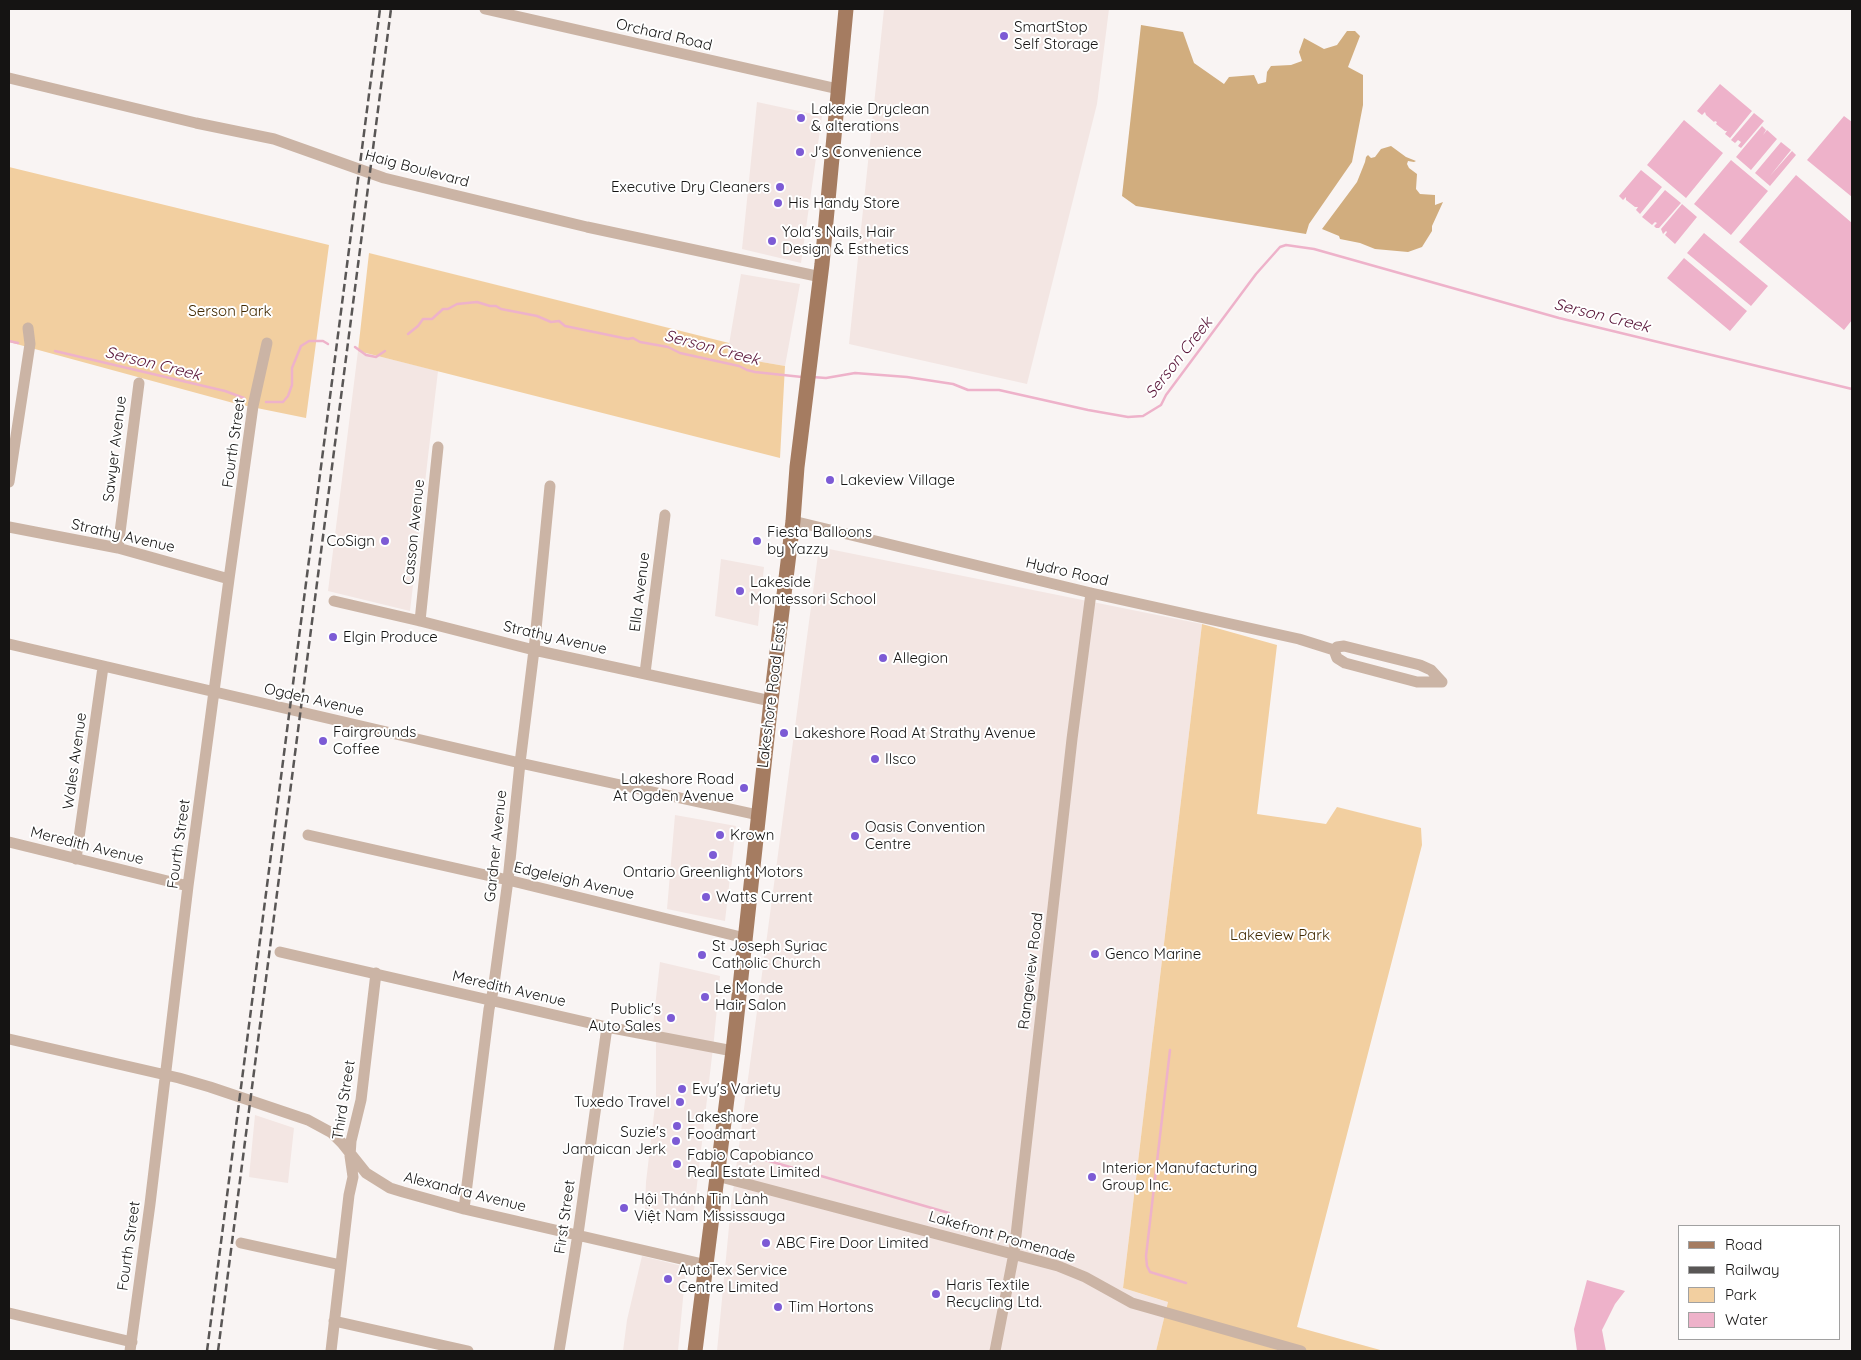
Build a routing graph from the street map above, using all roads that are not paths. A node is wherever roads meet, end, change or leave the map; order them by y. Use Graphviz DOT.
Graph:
graph roads {
  1 [pos="485,9"];
  2 [pos="846,9"];
  3 [pos="9,78"];
  4 [pos="838,89"];
  5 [pos="821,277"];
  6 [pos="28,328"];
  7 [pos="267,343"];
  8 [pos="139,383"];
  9 [pos="438,447"];
  10 [pos="9,482"];
  11 [pos="550,486"];
  12 [pos="665,515"];
  13 [pos="793,522"];
  14 [pos="9,527"];
  15 [pos="118,548"];
  16 [pos="229,579"];
  17 [pos="1091,593"];
  18 [pos="334,601"];
  19 [pos="420,621"];
  20 [pos="9,644"];
  21 [pos="534,650"];
  22 [pos="1334,650"];
  23 [pos="103,667"];
  24 [pos="646,673"];
  25 [pos="214,693"];
  26 [pos="771,701"];
  27 [pos="520,763"];
  28 [pos="758,815"];
  29 [pos="308,835"];
  30 [pos="9,842"];
  31 [pos="76,859"];
  32 [pos="508,880"];
  33 [pos="188,886"];
  34 [pos="745,938"];
  35 [pos="280,952"];
  36 [pos="376,973"];
  37 [pos="492,1000"];
  38 [pos="607,1027"];
  39 [pos="9,1039"];
  40 [pos="733,1051"];
  41 [pos="165,1075"];
  42 [pos="350,1156"];
  43 [pos="717,1176"];
  44 [pos="464,1209"];
  45 [pos="578,1234"];
  46 [pos="241,1243"];
  47 [pos="1014,1253"];
  48 [pos="341,1265"];
  49 [pos="707,1265"];
  50 [pos="9,1313"];
  51 [pos="334,1321"];
  52 [pos="131,1346"];
  53 [pos="331,1351"];
  54 [pos="468,1351"];
  55 [pos="559,1351"];
  56 [pos="695,1351"];
  57 [pos="995,1351"];
  58 [pos="1301,1351"];
  1 -- 4 [label="street, Orchard Road"];
  2 -- 4 [label="main road, Lakeshore Road East"];
  3 -- 5 [label="street, Haig Boulevard"];
  4 -- 5 [label="main road, Lakeshore Road East"];
  5 -- 13 [label="main road, Lakeshore Road East"];
  6 -- 10 [label="street"];
  7 -- 16 [label="street, Fourth Street"];
  8 -- 15 [label="street, Sawyer Avenue"];
  9 -- 19 [label="street, Casson Avenue"];
  11 -- 21 [label="street, Gardner Avenue"];
  12 -- 24 [label="street, Ella Avenue"];
  13 -- 17 [label="street, Hydro Road"];
  13 -- 26 [label="main road, Lakeshore Road East"];
  14 -- 15 [label="street, Strathy Avenue"];
  15 -- 16 [label="street, Strathy Avenue"];
  16 -- 25 [label="street, Fourth Street"];
  17 -- 22 [label="street, Hydro Road"];
  17 -- 47 [label="street, Rangeview Road"];
  18 -- 19 [label="street, Strathy Avenue"];
  19 -- 21 [label="street, Strathy Avenue"];
  20 -- 23 [label="street, Ogden Avenue"];
  21 -- 24 [label="street, Strathy Avenue"];
  21 -- 27 [label="street, Gardner Avenue"];
  22 -- 22 [label="street"];
  23 -- 25 [label="street, Ogden Avenue"];
  23 -- 31 [label="street, Wales Avenue"];
  24 -- 26 [label="street, Strathy Avenue"];
  25 -- 27 [label="street, Ogden Avenue"];
  25 -- 33 [label="street, Fourth Street"];
  26 -- 28 [label="main road, Lakeshore Road East"];
  27 -- 28 [label="street, Ogden Avenue"];
  27 -- 32 [label="street, Gardner Avenue"];
  28 -- 34 [label="main road, Lakeshore Road East"];
  29 -- 32 [label="street, Edgeleigh Avenue"];
  30 -- 31 [label="street, Meredith Avenue"];
  31 -- 33 [label="street, Meredith Avenue"];
  32 -- 34 [label="street, Edgeleigh Avenue"];
  32 -- 37 [label="street, Gardner Avenue"];
  33 -- 41 [label="street, Fourth Street"];
  34 -- 40 [label="main road, Lakeshore Road East"];
  35 -- 36 [label="street, Meredith Avenue"];
  36 -- 37 [label="street, Meredith Avenue"];
  36 -- 42 [label="street, Third Street"];
  37 -- 38 [label="street, Meredith Avenue"];
  37 -- 44 [label="street, Gardner Avenue"];
  38 -- 40 [label="street, Meredith Avenue"];
  38 -- 45 [label="street, First Street"];
  39 -- 41 [label="street, Alexandra Avenue"];
  40 -- 43 [label="main road, Lakeshore Road East"];
  41 -- 42 [label="street, Alexandra Avenue"];
  41 -- 52 [label="street, Fourth Street"];
  42 -- 44 [label="street, Alexandra Avenue"];
  42 -- 48 [label="street, Third Street"];
  43 -- 47 [label="street, Lakefront Promenade"];
  43 -- 49 [label="main road, Lakeshore Road East"];
  44 -- 45 [label="street, Alexandra Avenue"];
  45 -- 49 [label="street, Alexandra Avenue"];
  45 -- 55 [label="street, First Street"];
  46 -- 48 [label="street"];
  47 -- 57 [label="street, Rangeview Road"];
  47 -- 58 [label="street, Lakefront Promenade"];
  48 -- 51 [label="street, Third Street"];
  49 -- 56 [label="main road, Lakeshore Road East"];
  50 -- 52 [label="street"];
  51 -- 53 [label="street, Third Street"];
  51 -- 54 [label="street"];
}
